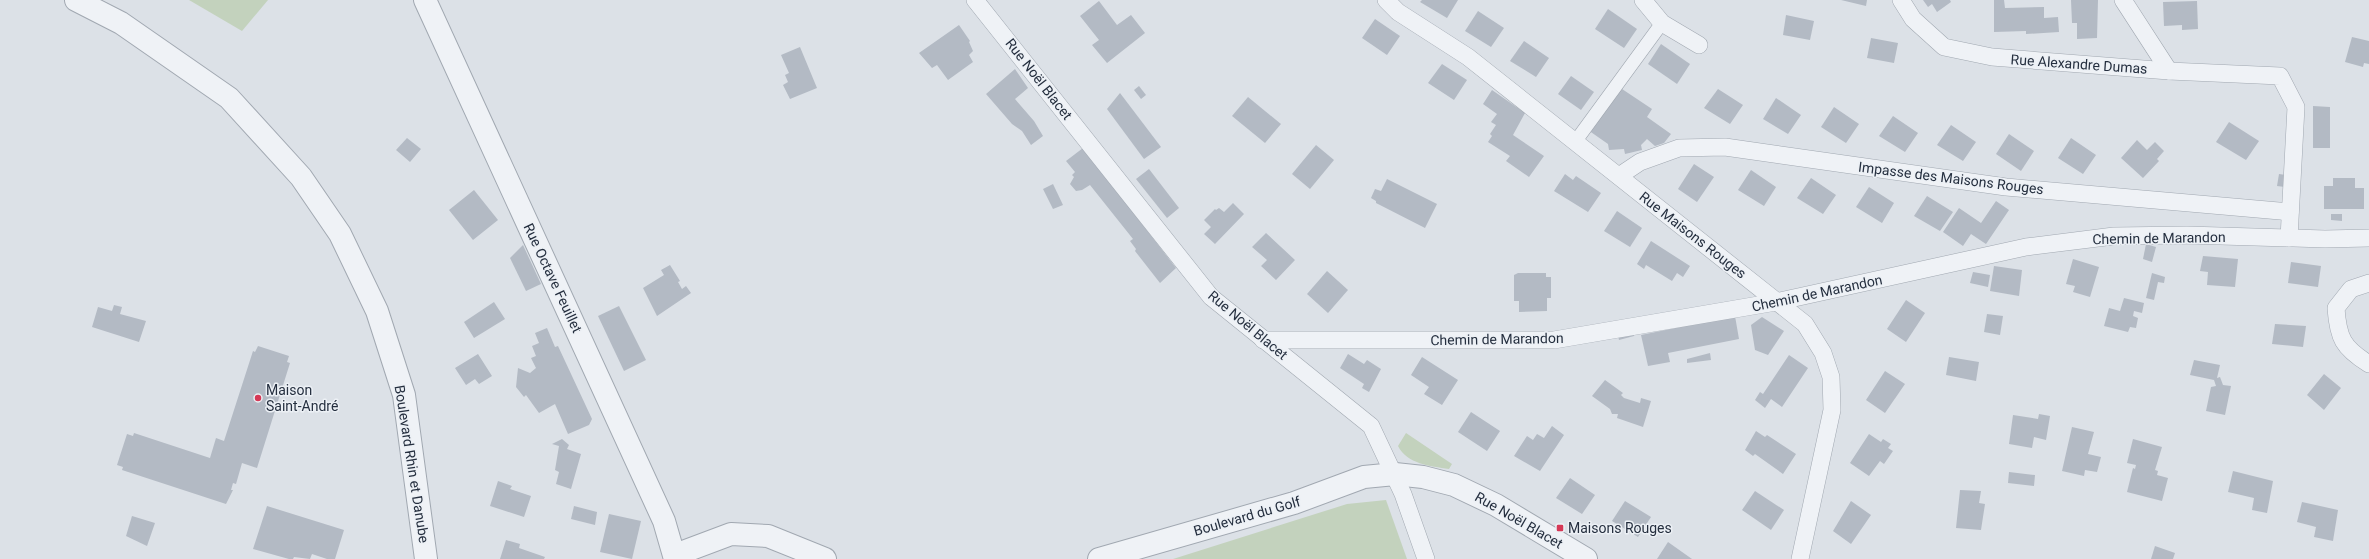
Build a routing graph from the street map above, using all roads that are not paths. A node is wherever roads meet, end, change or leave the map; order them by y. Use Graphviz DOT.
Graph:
graph roads {
  1 [pos="76,0"];
  2 [pos="424,0"];
  3 [pos="975,0"];
  4 [pos="1386,0"];
  5 [pos="1643,0"];
  6 [pos="1901,0"];
  7 [pos="2123,0"];
  8 [pos="1662,23"];
  9 [pos="1699,45"];
  10 [pos="2170,71"];
  11 [pos="1575,142"];
  12 [pos="1619,176"];
  13 [pos="2290,212"];
  14 [pos="2289,238"];
  15 [pos="2369,238"];
  16 [pos="2369,284"];
  17 [pos="1776,302"];
  18 [pos="1263,340"];
  19 [pos="2369,364"];
  20 [pos="1394,474"];
  21 [pos="675,557"];
  22 [pos="426,559"];
  23 [pos="825,559"];
  24 [pos="1099,559"];
  25 [pos="1426,559"];
  26 [pos="1586,559"];
  27 [pos="1800,559"];
  1 -- 22 [label="street, Boulevard Rhin et Danube"];
  2 -- 21 [label="street, Rue Octave Feuillet"];
  3 -- 18 [label="street, Rue Noël Blacet"];
  4 -- 11 [label="street, Rue Maisons Rouges"];
  5 -- 8 [label="street"];
  6 -- 10 [label="street, Rue Alexandre Dumas"];
  7 -- 10 [label="street"];
  8 -- 9 [label="street"];
  8 -- 11 [label="street"];
  10 -- 13 [label="street, Rue Alexandre Dumas"];
  11 -- 12 [label="street, Rue Maisons Rouges"];
  12 -- 13 [label="street, Impasse des Maisons Rouges"];
  12 -- 17 [label="street, Rue Maisons Rouges"];
  13 -- 14 [label="street"];
  14 -- 15 [label="street, Chemin de Marandon"];
  14 -- 17 [label="street, Chemin de Marandon"];
  16 -- 19 [label="street"];
  17 -- 18 [label="street, Chemin de Marandon"];
  17 -- 27 [label="street, Rue Maisons Rouges"];
  18 -- 20 [label="street, Rue Noël Blacet"];
  20 -- 24 [label="street, Boulevard du Golf"];
  20 -- 25 [label="street"];
  20 -- 26 [label="street, Rue Noël Blacet"];
  21 -- 23 [label="street"];
}
